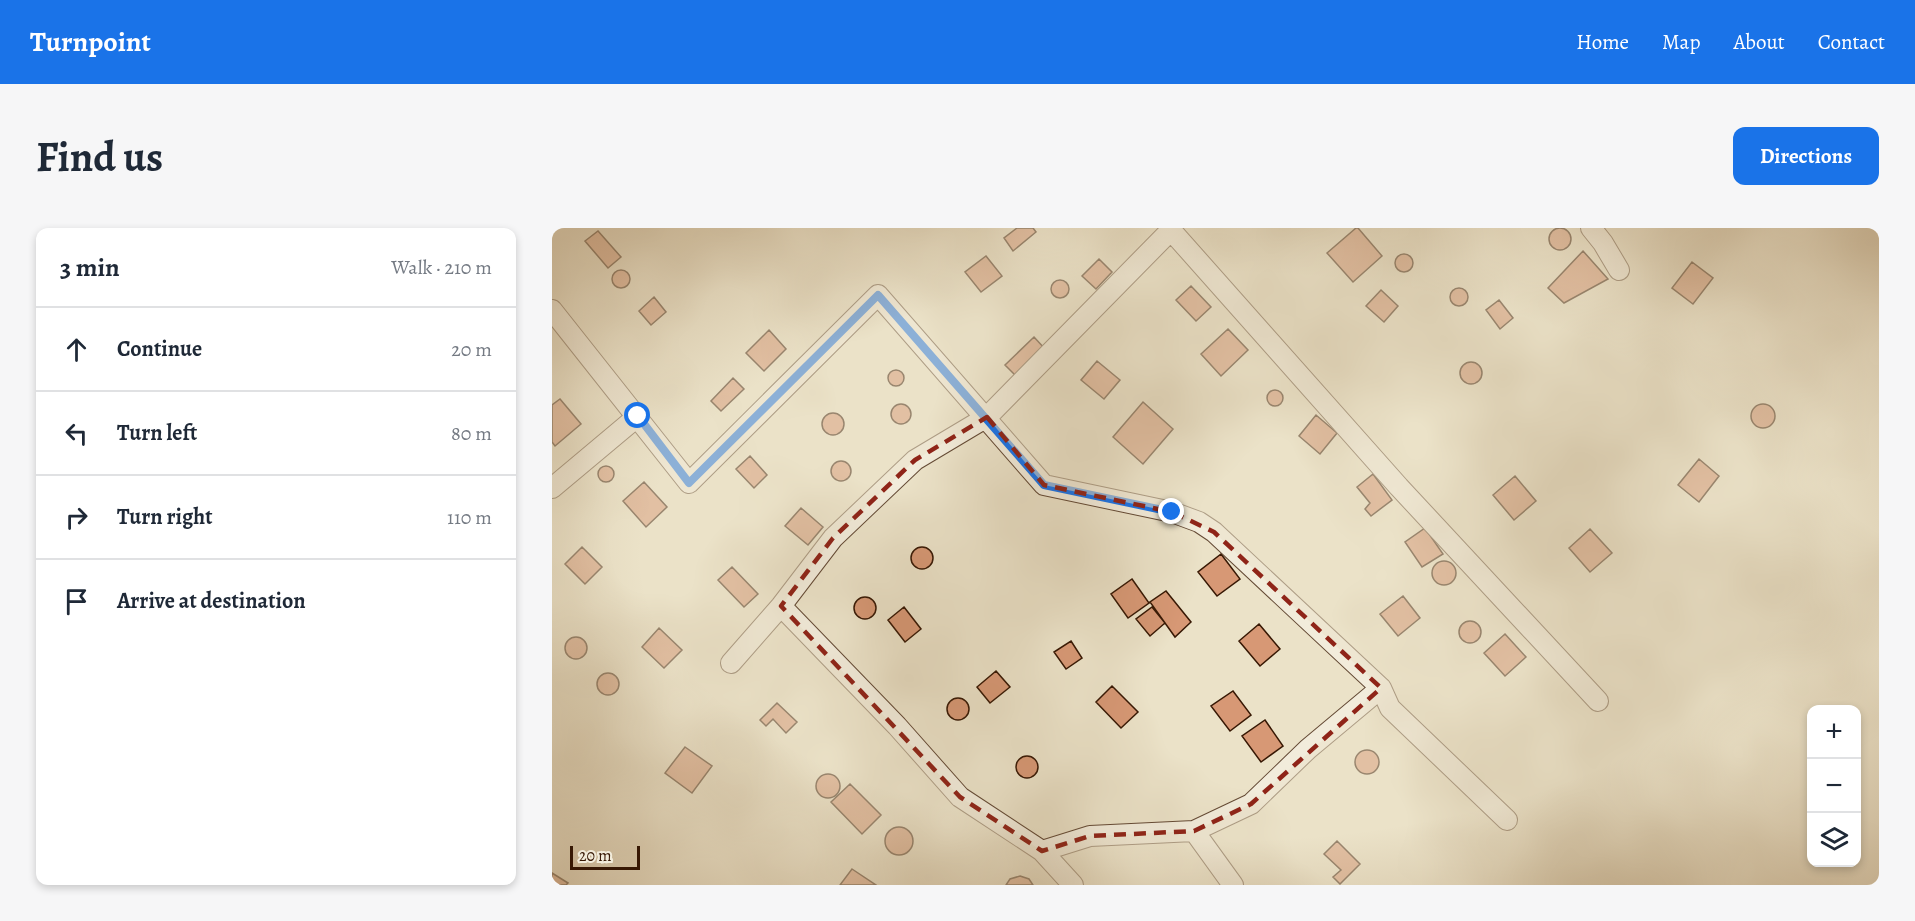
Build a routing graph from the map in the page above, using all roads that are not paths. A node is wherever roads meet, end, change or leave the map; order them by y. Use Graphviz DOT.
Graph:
graph roads {
  1 [pos="1591,228"];
  2 [pos="1170,229"];
  3 [pos="1618,270"];
  4 [pos="552,310"];
  5 [pos="638,416"];
  6 [pos="987,417"];
  7 [pos="552,488"];
  8 [pos="781,606"];
  9 [pos="731,663"];
  10 [pos="1381,688"];
  11 [pos="1598,701"];
  12 [pos="1507,820"];
  13 [pos="1194,831"];
  14 [pos="1041,851"];
  15 [pos="1073,885"];
  16 [pos="1233,885"];
  1 -- 3 [label="street"];
  2 -- 6 [label="street"];
  2 -- 11 [label="street"];
  4 -- 5 [label="street"];
  5 -- 6 [label="street"];
  5 -- 7 [label="street"];
  6 -- 8 [label="street"];
  6 -- 10 [label="street"];
  8 -- 9 [label="street"];
  8 -- 14 [label="street"];
  10 -- 12 [label="street"];
  10 -- 13 [label="street"];
  13 -- 14 [label="street"];
  13 -- 16 [label="street"];
  14 -- 15 [label="street"];
}
